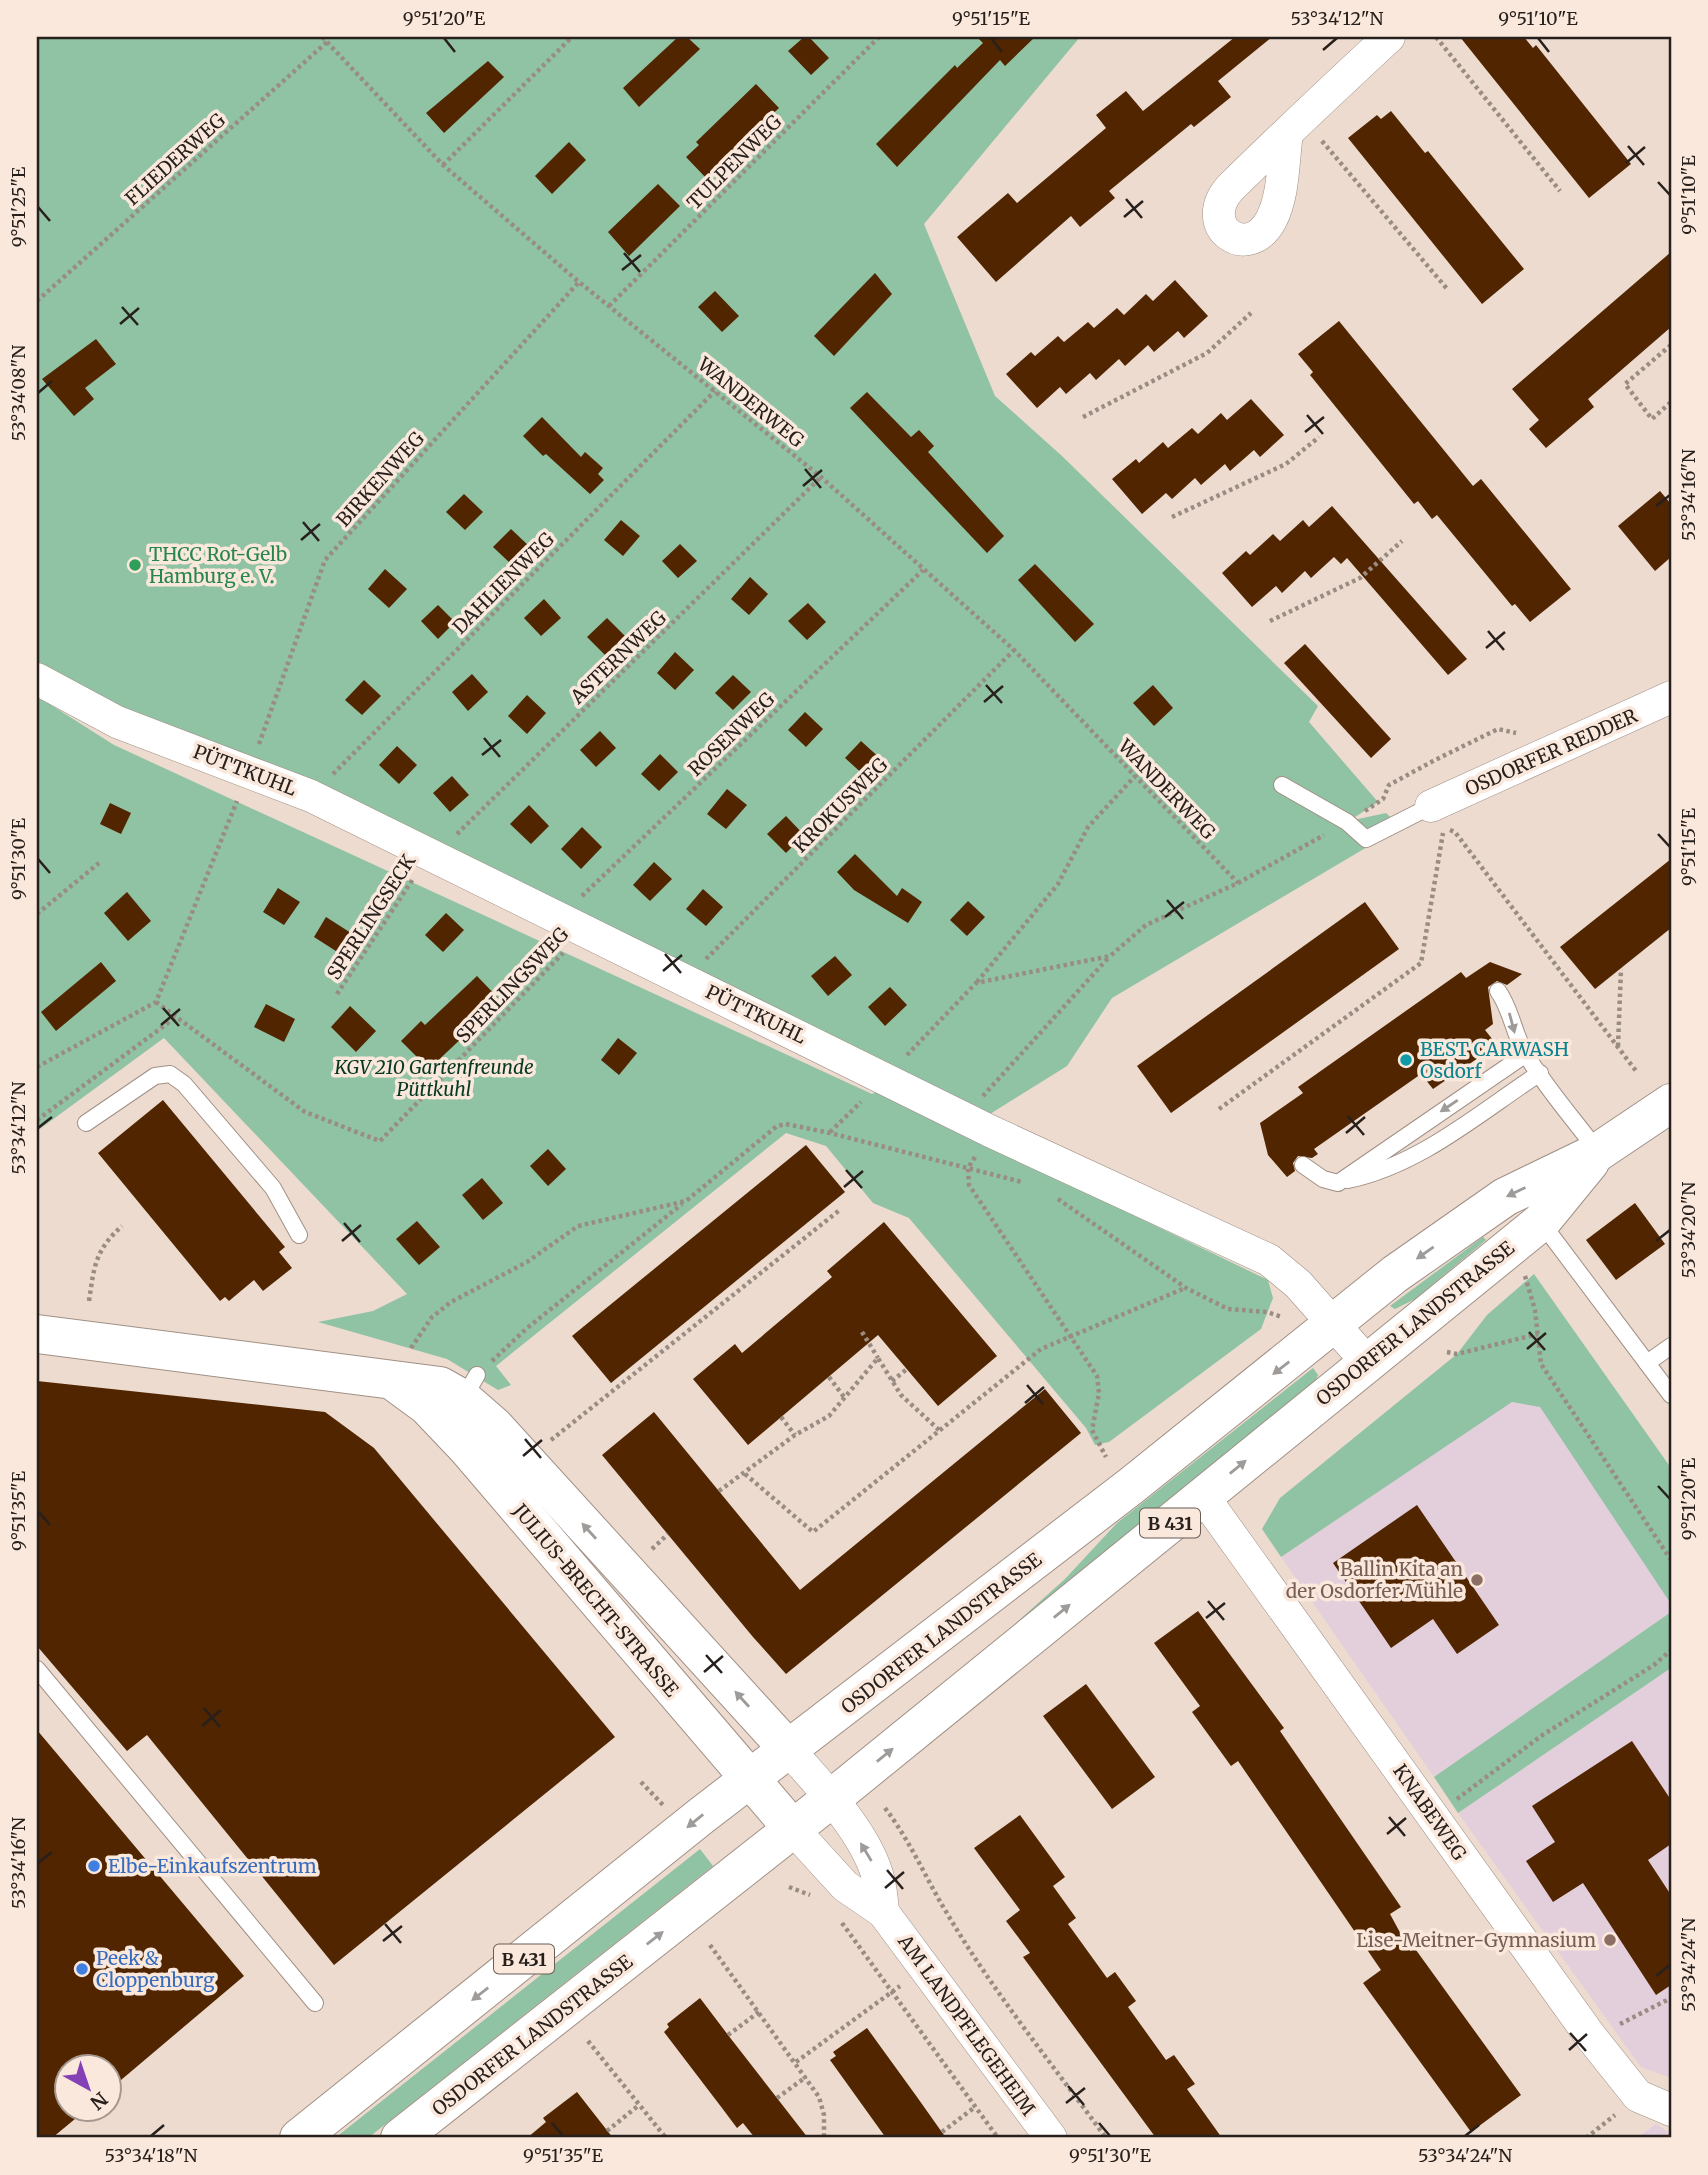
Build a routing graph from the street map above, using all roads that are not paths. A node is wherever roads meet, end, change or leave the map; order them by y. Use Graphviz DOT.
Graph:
graph roads {
  1 [pos="1389,37"];
  2 [pos="1294,125"];
  3 [pos="37,679"];
  4 [pos="1671,697"];
  5 [pos="1282,785"];
  6 [pos="1431,806"];
  7 [pos="1498,991"];
  8 [pos="1526,1054"];
  9 [pos="1539,1073"];
  10 [pos="1671,1103"];
  11 [pos="86,1123"];
  12 [pos="1598,1153"];
  13 [pos="1303,1165"];
  14 [pos="1338,1183"];
  15 [pos="1541,1222"];
  16 [pos="299,1235"];
  17 [pos="1335,1325"];
  18 [pos="37,1334"];
  19 [pos="1671,1346"];
  20 [pos="1367,1362"];
  21 [pos="1647,1363"];
  22 [pos="399,1368"];
  23 [pos="1671,1395"];
  24 [pos="1203,1496"];
  25 [pos="37,1669"];
  26 [pos="788,1749"];
  27 [pos="749,1779"];
  28 [pos="832,1798"];
  29 [pos="793,1829"];
  30 [pos="883,1912"];
  31 [pos="315,2003"];
  32 [pos="1671,2110"];
  33 [pos="299,2138"];
  34 [pos="400,2138"];
  35 [pos="1051,2138"];
  1 -- 2 [label="street"];
  3 -- 17 [label="street, PÜTTKUHL"];
  4 -- 6 [label="street, OSDORFER REDDER"];
  5 -- 6 [label="lane"];
  7 -- 8 [label="lane, one-way"];
  8 -- 9 [label="lane"];
  8 -- 14 [label="lane, one-way"];
  9 -- 12 [label="lane"];
  9 -- 14 [label="lane"];
  10 -- 12 [label="main road, OSDORFER LANDSTRASSE / B 431"];
  11 -- 16 [label="lane"];
  12 -- 15 [label="main road, OSDORFER LANDSTRASSE / B 431"];
  12 -- 17 [label="main road, OSDORFER LANDSTRASSE / B 431, one-way"];
  13 -- 14 [label="lane"];
  15 -- 20 [label="main road, OSDORFER LANDSTRASSE / B 431"];
  15 -- 21 [label="lane"];
  17 -- 20 [label="street, PÜTTKUHL"];
  17 -- 26 [label="main road, OSDORFER LANDSTRASSE / B 431, one-way"];
  18 -- 22 [label="main road, JULIUS-BRECHT-STRASSE"];
  19 -- 21 [label="lane"];
  24 -- 20 [label="main road, OSDORFER LANDSTRASSE / B 431, one-way"];
  21 -- 23 [label="lane"];
  26 -- 22 [label="main road, JULIUS-BRECHT-STRASSE, one-way"];
  22 -- 27 [label="main road, JULIUS-BRECHT-STRASSE"];
  28 -- 24 [label="main road, OSDORFER LANDSTRASSE / B 431, one-way"];
  24 -- 32 [label="street, KNABEWEG"];
  25 -- 31 [label="lane"];
  26 -- 27 [label="main road, OSDORFER LANDSTRASSE / B 431"];
  26 -- 28 [label="street, JULIUS-BRECHT-STRASSE"];
  27 -- 29 [label="main road, JULIUS-BRECHT-STRASSE"];
  27 -- 33 [label="main road, OSDORFER LANDSTRASSE / B 431, one-way"];
  28 -- 29 [label="main road, OSDORFER LANDSTRASSE / B 431"];
  30 -- 28 [label="street, AM LANDPFLEGEHEIM, one-way"];
  29 -- 30 [label="street, AM LANDPFLEGEHEIM"];
  34 -- 29 [label="main road, OSDORFER LANDSTRASSE / B 431, one-way"];
  30 -- 35 [label="street, AM LANDPFLEGEHEIM"];
}
